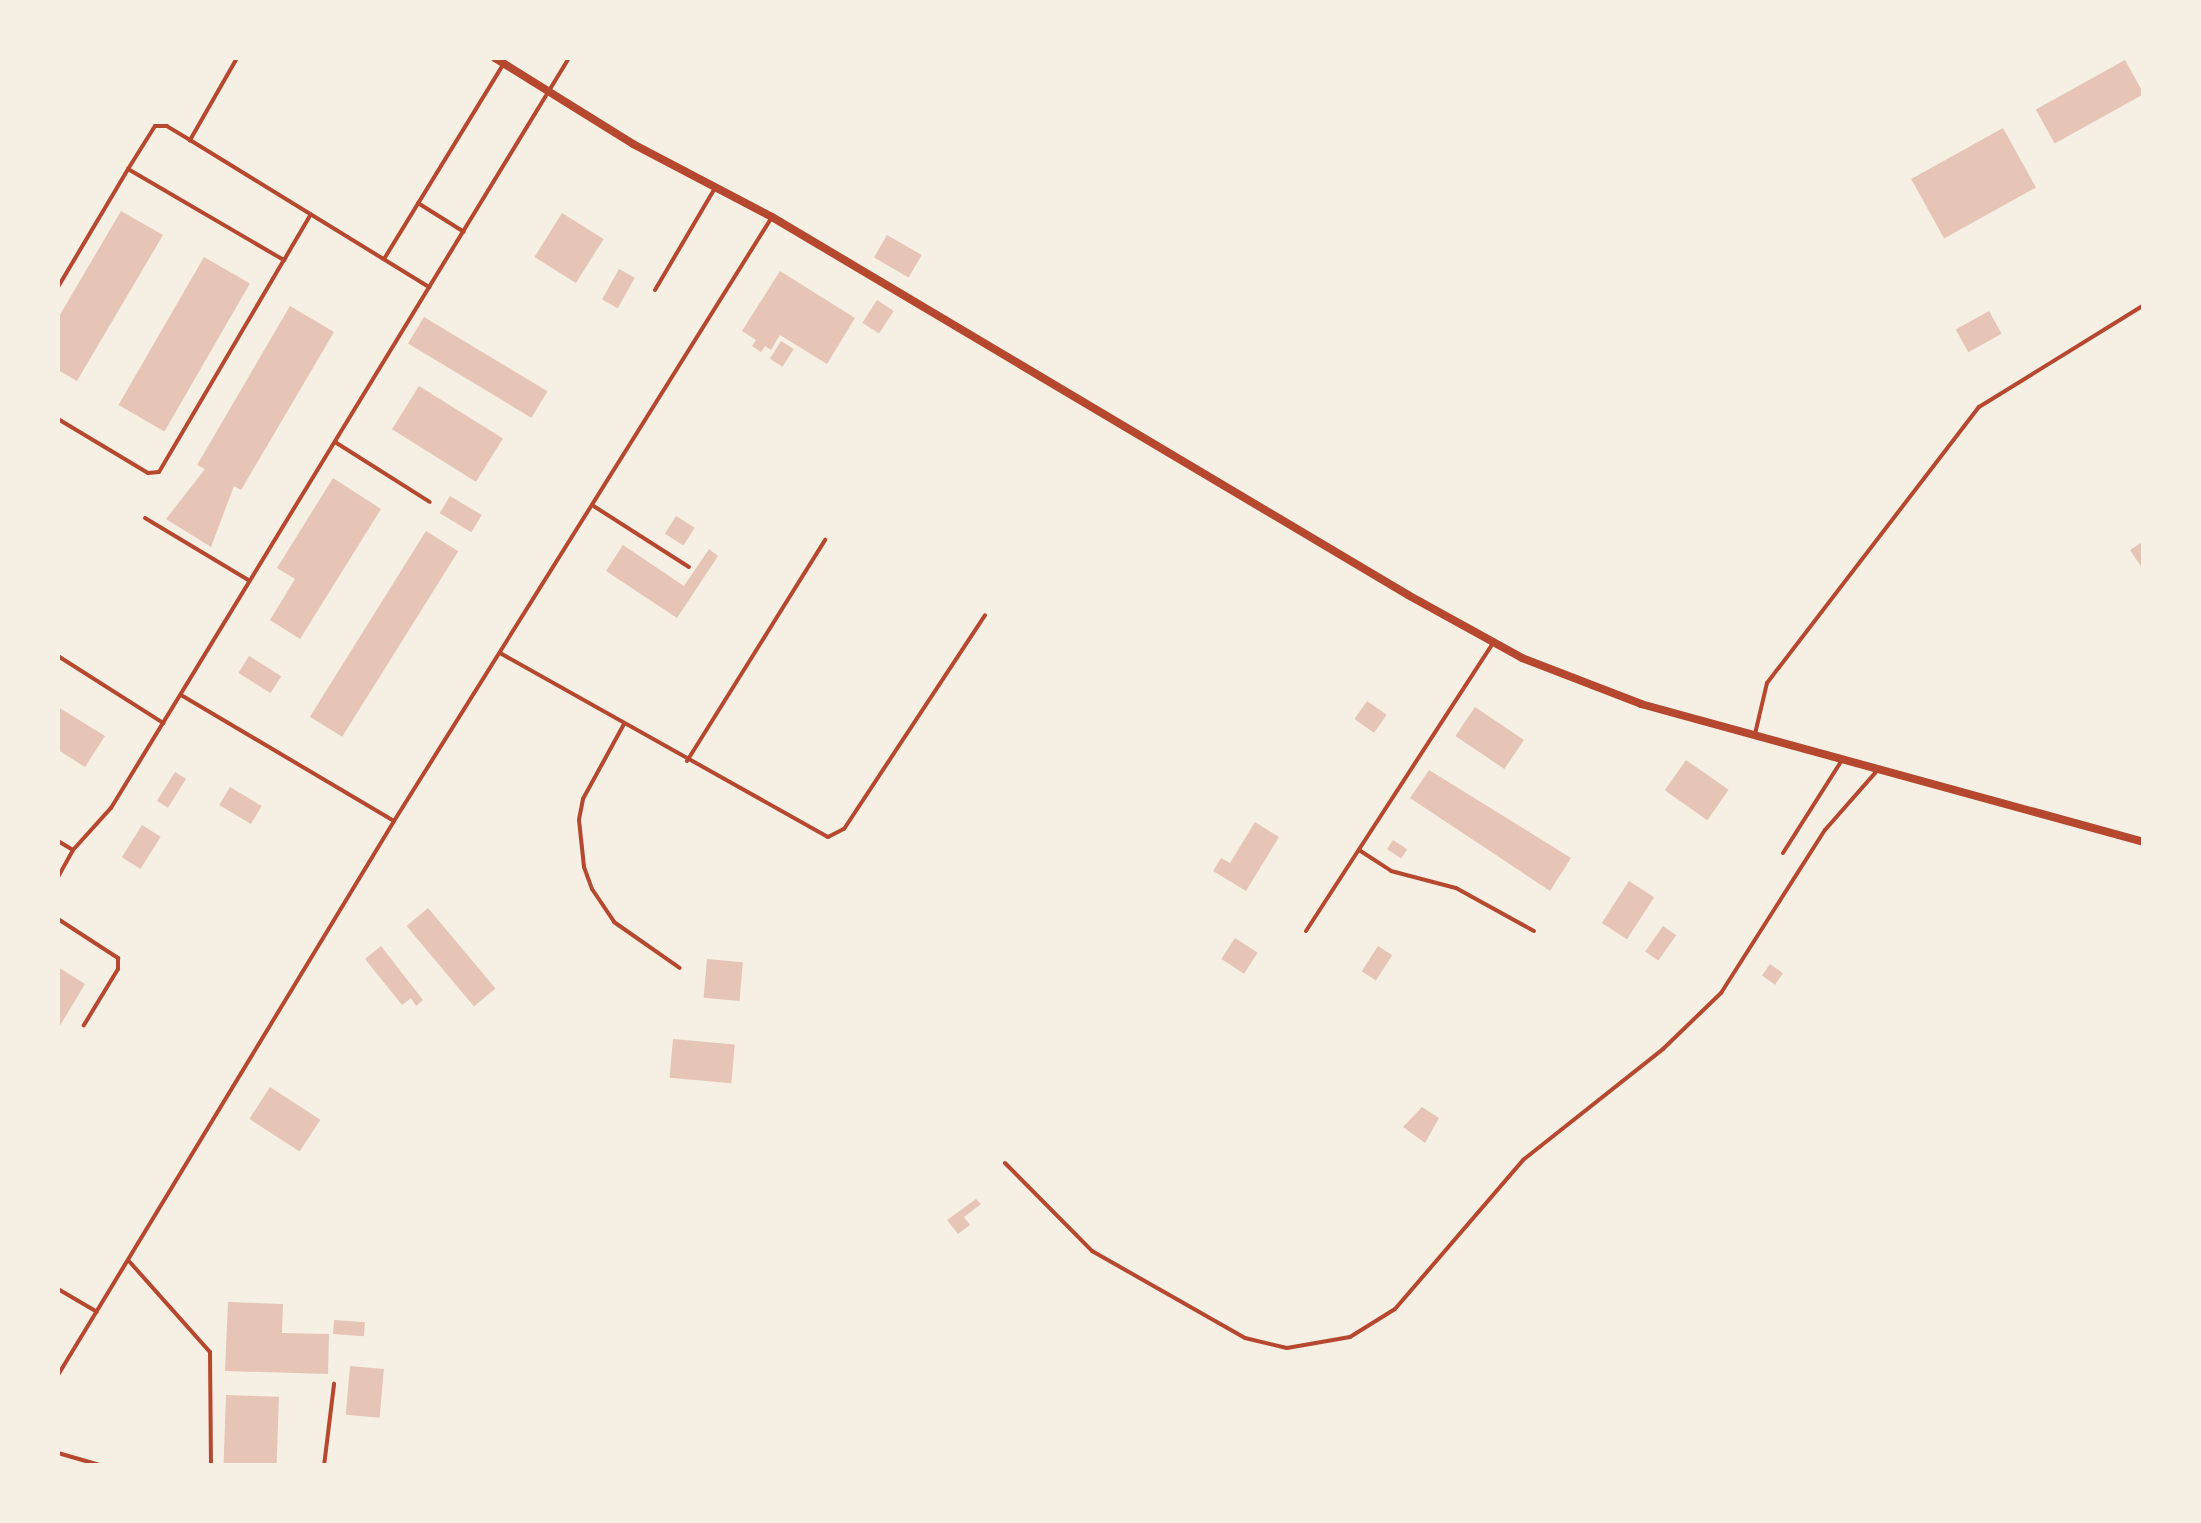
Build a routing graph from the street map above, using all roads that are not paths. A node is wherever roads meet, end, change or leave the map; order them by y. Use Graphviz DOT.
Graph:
graph roads {
  1 [pos="237,58"];
  2 [pos="494,58"];
  3 [pos="569,58"];
  4 [pos="504,63"];
  5 [pos="550,91"];
  6 [pos="190,140"];
  7 [pos="128,169"];
  8 [pos="716,188"];
  9 [pos="418,203"];
  10 [pos="311,214"];
  11 [pos="772,217"];
  12 [pos="464,232"];
  13 [pos="384,259"];
  14 [pos="284,260"];
  15 [pos="58,287"];
  16 [pos="430,287"];
  17 [pos="655,290"];
  18 [pos="2144,305"];
  19 [pos="58,420"];
  20 [pos="335,442"];
  21 [pos="430,502"];
  22 [pos="592,505"];
  23 [pos="145,518"];
  24 [pos="825,540"];
  25 [pos="689,567"];
  26 [pos="250,582"];
  27 [pos="985,616"];
  28 [pos="1493,643"];
  29 [pos="500,653"];
  30 [pos="58,656"];
  31 [pos="181,695"];
  32 [pos="163,723"];
  33 [pos="624,724"];
  34 [pos="1755,734"];
  35 [pos="1843,758"];
  36 [pos="688,761"];
  37 [pos="1879,768"];
  38 [pos="394,822"];
  39 [pos="58,841"];
  40 [pos="2144,842"];
  41 [pos="74,850"];
  42 [pos="1359,850"];
  43 [pos="1783,853"];
  44 [pos="58,877"];
  45 [pos="58,918"];
  46 [pos="1306,931"];
  47 [pos="1534,931"];
  48 [pos="680,968"];
  49 [pos="84,1026"];
  50 [pos="1005,1163"];
  51 [pos="128,1260"];
  52 [pos="58,1289"];
  53 [pos="97,1312"];
  54 [pos="58,1375"];
  55 [pos="334,1384"];
  56 [pos="58,1453"];
  57 [pos="103,1466"];
  58 [pos="211,1466"];
  59 [pos="324,1466"];
  1 -- 6 [label="lane"];
  2 -- 4 [label="street"];
  3 -- 5 [label="lane"];
  4 -- 5 [label="street"];
  4 -- 9 [label="lane"];
  5 -- 8 [label="street"];
  5 -- 12 [label="lane"];
  6 -- 7 [label="lane"];
  6 -- 10 [label="lane"];
  7 -- 14 [label="lane"];
  7 -- 15 [label="lane"];
  8 -- 11 [label="street"];
  8 -- 17 [label="lane"];
  9 -- 12 [label="lane"];
  9 -- 13 [label="lane"];
  10 -- 13 [label="lane"];
  10 -- 14 [label="lane"];
  11 -- 22 [label="lane"];
  11 -- 28 [label="street"];
  12 -- 16 [label="lane"];
  13 -- 16 [label="lane"];
  14 -- 19 [label="lane"];
  16 -- 20 [label="lane"];
  18 -- 34 [label="lane"];
  20 -- 21 [label="lane"];
  20 -- 26 [label="lane"];
  22 -- 25 [label="lane"];
  22 -- 29 [label="lane"];
  23 -- 26 [label="lane"];
  24 -- 36 [label="lane"];
  26 -- 31 [label="lane"];
  27 -- 36 [label="lane"];
  28 -- 34 [label="street"];
  28 -- 42 [label="lane"];
  29 -- 33 [label="lane"];
  29 -- 38 [label="lane"];
  30 -- 32 [label="lane"];
  31 -- 32 [label="lane"];
  31 -- 38 [label="lane"];
  32 -- 41 [label="lane"];
  33 -- 36 [label="lane"];
  33 -- 48 [label="lane"];
  34 -- 35 [label="street"];
  35 -- 37 [label="street"];
  35 -- 43 [label="lane"];
  37 -- 40 [label="street"];
  37 -- 50 [label="lane"];
  38 -- 51 [label="lane"];
  39 -- 41 [label="lane"];
  41 -- 44 [label="lane"];
  42 -- 46 [label="lane"];
  42 -- 47 [label="lane"];
  45 -- 49 [label="lane"];
  51 -- 53 [label="lane"];
  51 -- 58 [label="lane"];
  52 -- 53 [label="lane"];
  53 -- 54 [label="lane"];
  55 -- 59 [label="lane"];
  56 -- 57 [label="lane"];
}
